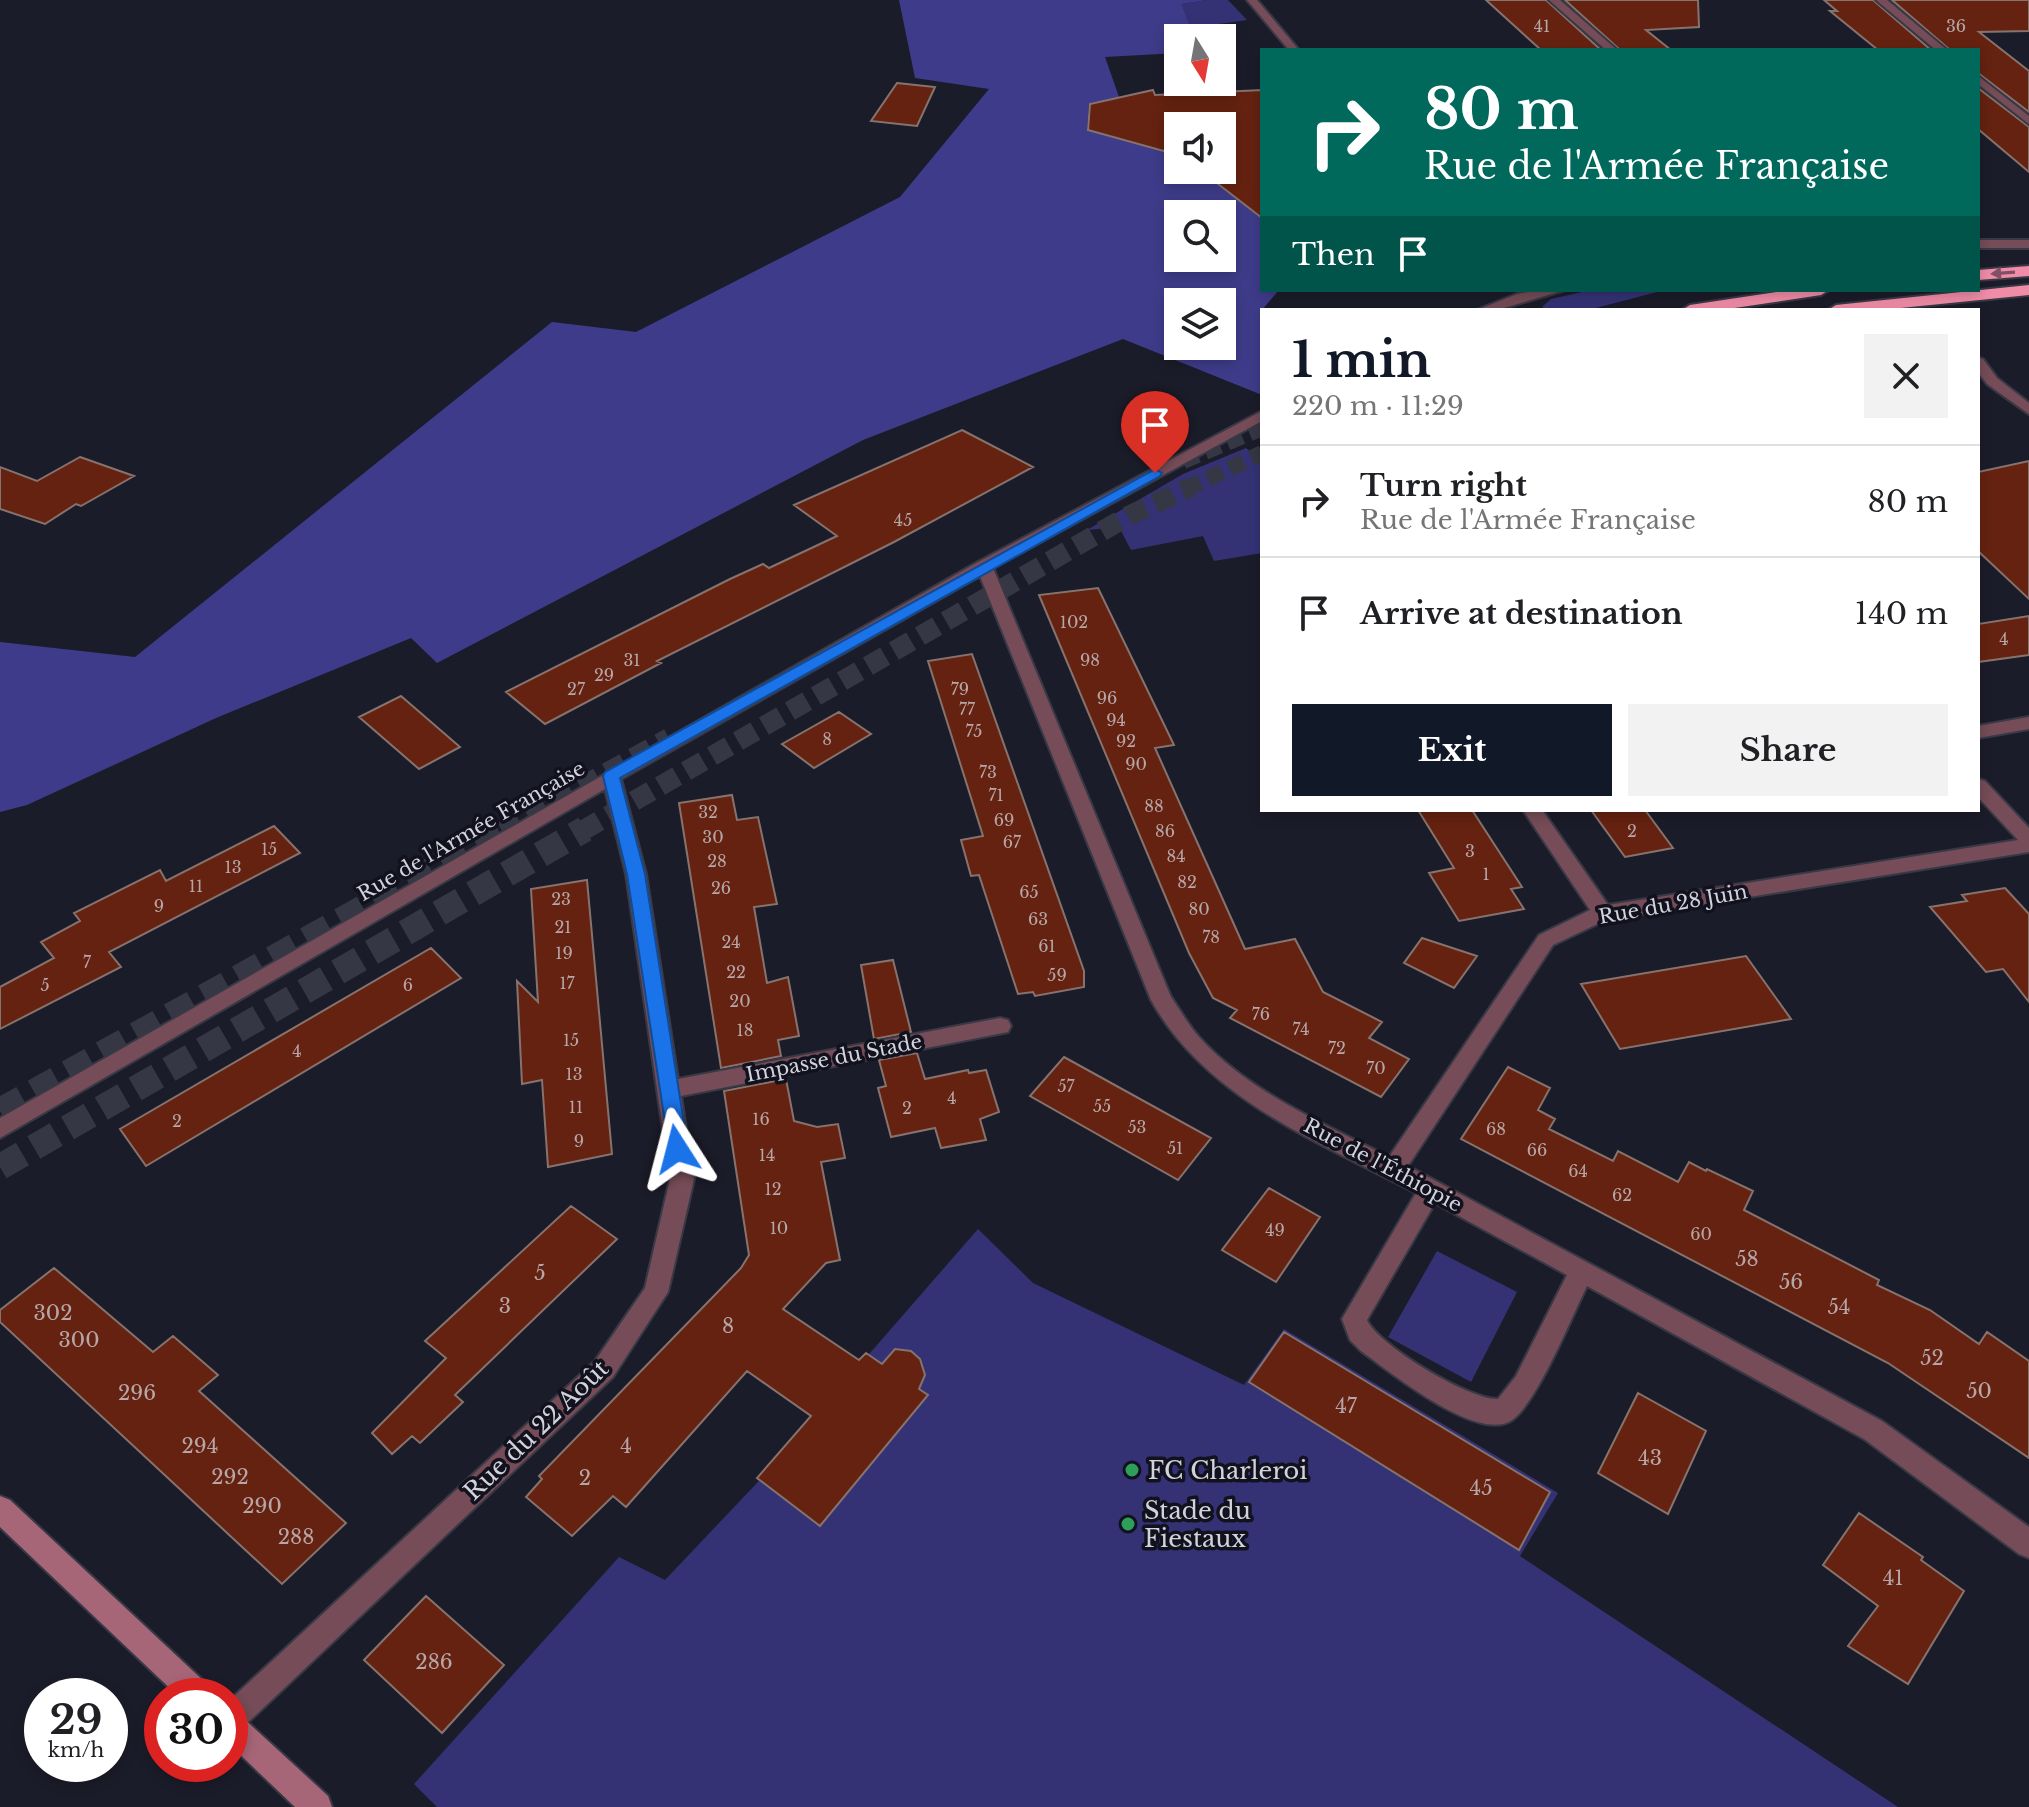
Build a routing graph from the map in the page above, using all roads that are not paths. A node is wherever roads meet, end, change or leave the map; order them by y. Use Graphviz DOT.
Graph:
graph roads {
  1 [pos="1252,0"];
  2 [pos="1554,0"];
  3 [pos="1881,0"];
  4 [pos="1292,48"];
  5 [pos="1610,48"];
  6 [pos="1940,48"];
  7 [pos="1980,81"];
  8 [pos="2029,121"];
  9 [pos="1980,244"];
  10 [pos="2029,244"];
  11 [pos="2029,271"];
  12 [pos="1980,275"];
  13 [pos="2029,290"];
  14 [pos="1539,292"];
  15 [pos="1808,292"];
  16 [pos="1519,294"];
  17 [pos="1488,308"];
  18 [pos="1703,308"];
  19 [pos="1855,308"];
  20 [pos="1980,365"];
  21 [pos="2029,410"];
  22 [pos="1254,419"];
  23 [pos="984,565"];
  24 [pos="2029,723"];
  25 [pos="1980,732"];
  26 [pos="611,776"];
  27 [pos="1980,787"];
  28 [pos="1533,812"];
  29 [pos="2029,842"];
  30 [pos="1603,913"];
  31 [pos="1000,1026"];
  32 [pos="668,1090"];
  33 [pos="0,1129"];
  34 [pos="1393,1170"];
  35 [pos="1431,1189"];
  36 [pos="1582,1271"];
  37 [pos="0,1509"];
  38 [pos="2029,1544"];
  39 [pos="180,1678"];
  40 [pos="248,1706"];
  41 [pos="248,1740"];
  42 [pos="317,1807"];
  1 -- 4 [label="street"];
  2 -- 5 [label="street"];
  3 -- 6 [label="street"];
  7 -- 8 [label="street"];
  9 -- 10 [label="street"];
  11 -- 12 [label="highway, one-way"];
  13 -- 19 [label="highway"];
  14 -- 16 [label="street"];
  15 -- 18 [label="highway"];
  16 -- 17 [label="street"];
  20 -- 21 [label="street"];
  22 -- 23 [label="street, Rue de l'Armée Française"];
  23 -- 26 [label="street, Rue de l'Armée Française"];
  23 -- 34 [label="street, Rue de l'Éthiopie"];
  24 -- 25 [label="street"];
  26 -- 32 [label="street, Rue du 22 Août"];
  26 -- 33 [label="street, Rue de l'Armée Française"];
  27 -- 29 [label="street"];
  28 -- 30 [label="street"];
  29 -- 30 [label="street, Rue du 28 Juin"];
  30 -- 34 [label="street, Rue du 28 Juin"];
  31 -- 32 [label="street, Impasse du Stade"];
  32 -- 40 [label="street, Rue du 22 Août"];
  34 -- 35 [label="street, Rue de l'Éthiopie"];
  35 -- 36 [label="street, Rue de l'Éthiopie"];
  35 -- 36 [label="street"];
  36 -- 38 [label="street, Rue de l'Éthiopie"];
  37 -- 39 [label="street"];
  41 -- 42 [label="street"];
}
